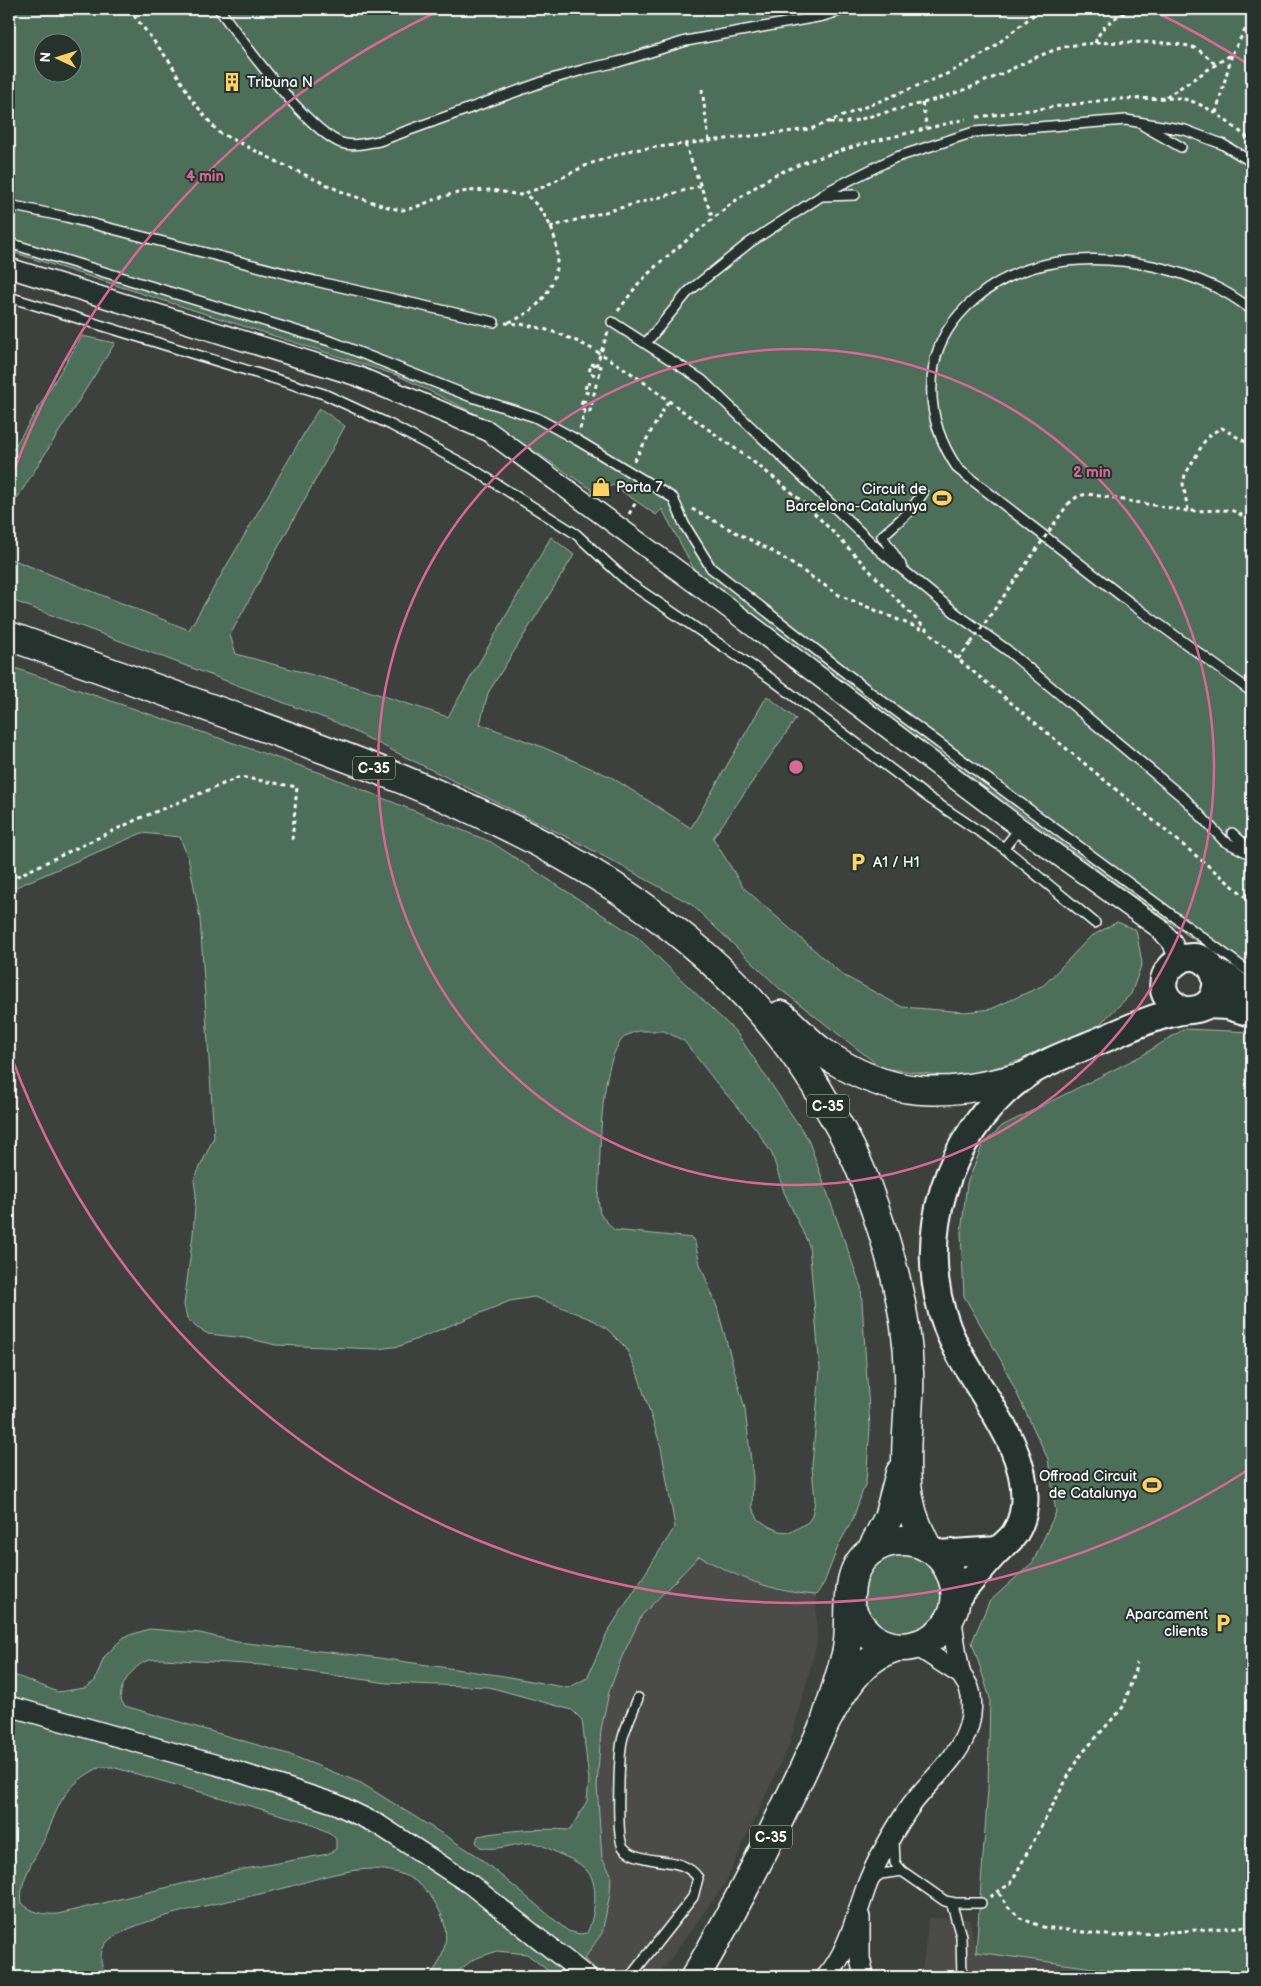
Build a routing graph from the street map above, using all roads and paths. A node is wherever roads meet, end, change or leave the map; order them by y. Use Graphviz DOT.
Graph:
graph roads {
  1 [pos="129,9"];
  2 [pos="219,9"];
  3 [pos="846,9"];
  4 [pos="1041,9"];
  5 [pos="1132,9"];
  6 [pos="1244,9"];
  7 [pos="1252,16"];
  8 [pos="1095,43"];
  9 [pos="1232,54"];
  10 [pos="1216,65"];
  11 [pos="702,89"];
  12 [pos="1166,97"];
  13 [pos="922,103"];
  14 [pos="1216,113"];
  15 [pos="1135,121"];
  16 [pos="829,122"];
  17 [pos="927,128"];
  18 [pos="709,141"];
  19 [pos="684,144"];
  20 [pos="1181,147"];
  21 [pos="818,158"];
  22 [pos="1252,162"];
  23 [pos="700,186"];
  24 [pos="525,194"];
  25 [pos="855,195"];
  26 [pos="822,196"];
  27 [pos="9,205"];
  28 [pos="713,219"];
  29 [pos="550,227"];
  30 [pos="9,243"];
  31 [pos="9,268"];
  32 [pos="9,297"];
  33 [pos="1252,310"];
  34 [pos="494,322"];
  35 [pos="612,322"];
  36 [pos="508,323"];
  37 [pos="646,343"];
  38 [pos="599,353"];
  39 [pos="669,400"];
  40 [pos="577,440"];
  41 [pos="1252,446"];
  42 [pos="634,462"];
  43 [pos="923,493"];
  44 [pos="673,498"];
  45 [pos="1188,510"];
  46 [pos="1252,520"];
  47 [pos="907,573"];
  48 [pos="927,632"];
  49 [pos="9,636"];
  50 [pos="958,660"];
  51 [pos="1252,692"];
  52 [pos="1020,828"];
  53 [pos="1232,833"];
  54 [pos="292,841"];
  55 [pos="1004,848"];
  56 [pos="1252,851"];
  57 [pos="1252,855"];
  58 [pos="9,880"];
  59 [pos="1252,902"];
  60 [pos="1095,923"];
  61 [pos="710,959"];
  62 [pos="1179,960"];
  63 [pos="1214,972"];
  64 [pos="1252,974"];
  65 [pos="1252,997"];
  66 [pos="1185,1003"];
  67 [pos="1252,1013"];
  68 [pos="1022,1077"];
  69 [pos="906,1450"];
  70 [pos="998,1550"];
  71 [pos="871,1551"];
  72 [pos="932,1551"];
  73 [pos="851,1607"];
  74 [pos="953,1607"];
  75 [pos="907,1646"];
  76 [pos="1137,1662"];
  77 [pos="960,1674"];
  78 [pos="638,1698"];
  79 [pos="9,1706"];
  80 [pos="825,1723"];
  81 [pos="894,1833"];
  82 [pos="902,1871"];
  83 [pos="868,1883"];
  84 [pos="951,1902"];
  85 [pos="981,1903"];
  86 [pos="860,1911"];
  87 [pos="1252,1926"];
  88 [pos="587,1977"];
  89 [pos="630,1977"];
  90 [pos="695,1977"];
  91 [pos="826,1977"];
  92 [pos="864,1977"];
  93 [pos="962,1977"];
  1 -- 24 [label="path"];
  2 -- 3 [label="lane"];
  4 -- 16 [label="path"];
  5 -- 8 [label="path"];
  6 -- 7 [label="path"];
  7 -- 9 [label="path"];
  8 -- 10 [label="path"];
  8 -- 13 [label="path"];
  9 -- 10 [label="path"];
  9 -- 14 [label="path"];
  10 -- 12 [label="path"];
  11 -- 18 [label="path"];
  13 -- 16 [label="path"];
  13 -- 17 [label="path"];
  15 -- 20 [label="lane"];
  15 -- 22 [label="lane"];
  15 -- 26 [label="lane"];
  16 -- 18 [label="path"];
  18 -- 19 [label="path"];
  19 -- 23 [label="path"];
  19 -- 24 [label="path"];
  21 -- 28 [label="path"];
  23 -- 28 [label="path"];
  23 -- 29 [label="path"];
  24 -- 29 [label="path"];
  25 -- 26 [label="lane"];
  26 -- 37 [label="lane"];
  27 -- 34 [label="lane"];
  28 -- 35 [label="path"];
  29 -- 36 [label="path"];
  30 -- 40 [label="lane"];
  31 -- 52 [label="street"];
  32 -- 55 [label="lane"];
  33 -- 51 [label="lane"];
  34 -- 36 [label="path"];
  35 -- 37 [label="lane"];
  35 -- 38 [label="path"];
  36 -- 38 [label="path"];
  37 -- 47 [label="lane"];
  38 -- 39 [label="path"];
  38 -- 40 [label="path"];
  39 -- 42 [label="path"];
  39 -- 48 [label="path"];
  40 -- 44 [label="lane"];
  41 -- 45 [label="path"];
  43 -- 47 [label="lane"];
  44 -- 48 [label="path"];
  44 -- 64 [label="lane"];
  45 -- 46 [label="path"];
  45 -- 50 [label="path, bridge"];
  47 -- 57 [label="lane"];
  48 -- 50 [label="path"];
  49 -- 61 [label="highway, C-35"];
  50 -- 59 [label="path"];
  52 -- 55 [label="lane"];
  52 -- 62 [label="street"];
  53 -- 56 [label="lane"];
  54 -- 58 [label="path"];
  55 -- 60 [label="lane"];
  61 -- 68 [label="highway"];
  61 -- 69 [label="highway, C-35"];
  62 -- 63 [label="street"];
  62 -- 66 [label="street"];
  63 -- 65 [label="street"];
  63 -- 66 [label="street"];
  66 -- 67 [label="street"];
  66 -- 68 [label="street"];
  68 -- 70 [label="street"];
  69 -- 71 [label="highway, C-35"];
  69 -- 72 [label="highway, C-35"];
  70 -- 72 [label="street"];
  70 -- 74 [label="street"];
  71 -- 72 [label="highway, C-35"];
  71 -- 73 [label="highway, C-35"];
  72 -- 74 [label="highway, C-35"];
  73 -- 75 [label="highway, C-35"];
  73 -- 80 [label="highway, C-35"];
  74 -- 75 [label="highway, C-35"];
  74 -- 77 [label="street"];
  75 -- 77 [label="street"];
  75 -- 80 [label="highway, C-35"];
  76 -- 87 [label="path"];
  77 -- 81 [label="street"];
  78 -- 89 [label="lane"];
  79 -- 88 [label="street"];
  80 -- 90 [label="highway, C-35"];
  81 -- 82 [label="lane"];
  81 -- 83 [label="street"];
  82 -- 83 [label="lane"];
  82 -- 84 [label="lane"];
  83 -- 86 [label="street"];
  84 -- 85 [label="lane"];
  84 -- 93 [label="lane"];
  86 -- 91 [label="street"];
  86 -- 92 [label="street"];
}
